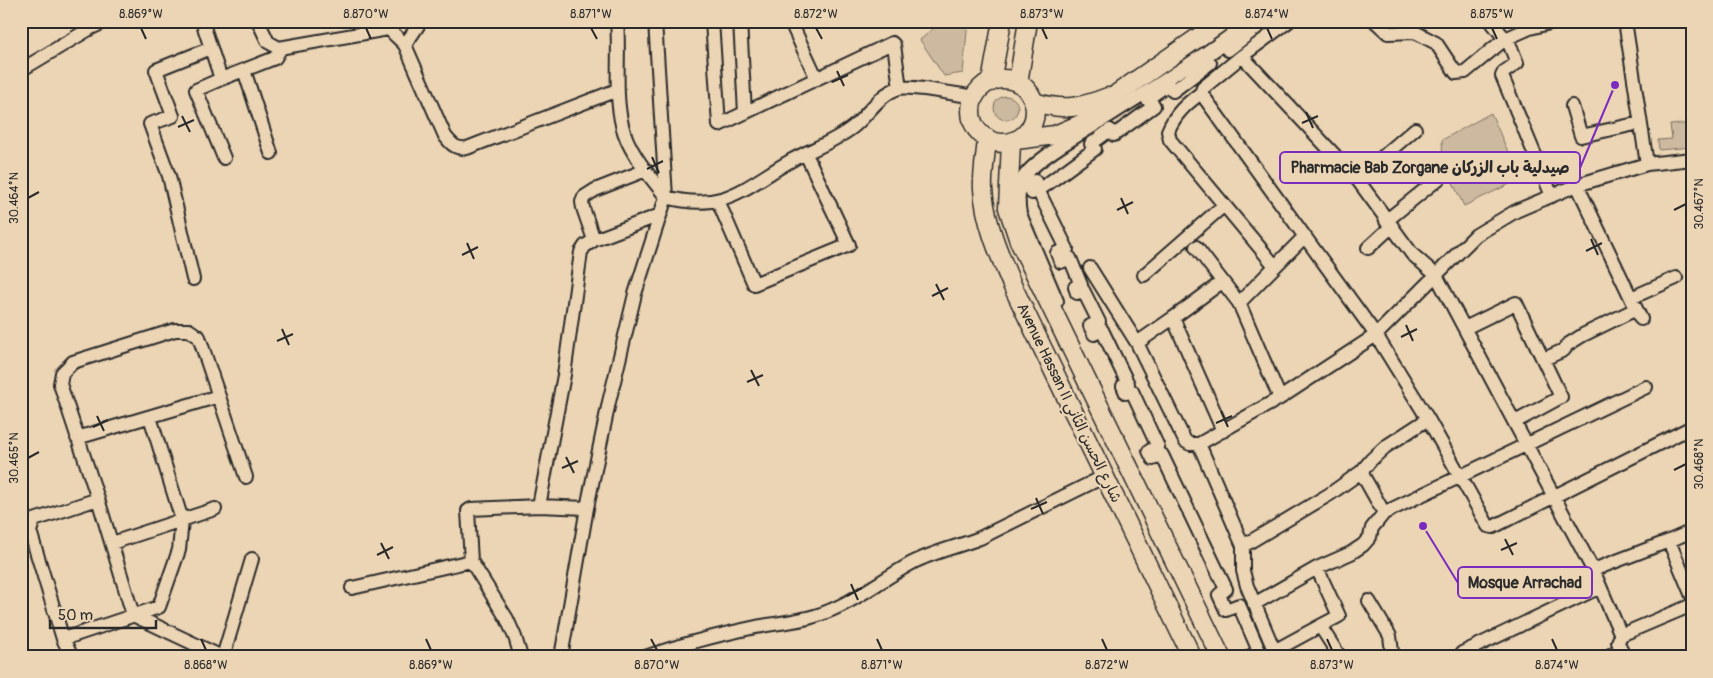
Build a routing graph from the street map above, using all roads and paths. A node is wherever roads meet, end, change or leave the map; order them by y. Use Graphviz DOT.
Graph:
graph roads {
  1 [pos="106,21"];
  2 [pos="202,21"];
  3 [pos="258,21"];
  4 [pos="420,21"];
  5 [pos="617,21"];
  6 [pos="656,21"];
  7 [pos="712,21"];
  8 [pos="740,21"];
  9 [pos="1002,21"];
  10 [pos="1028,21"];
  11 [pos="1222,21"];
  12 [pos="1250,21"];
  13 [pos="1265,21"];
  14 [pos="1289,21"];
  15 [pos="1375,21"];
  16 [pos="1491,21"];
  17 [pos="1557,21"];
  18 [pos="1625,21"];
  19 [pos="387,25"];
  20 [pos="794,29"];
  21 [pos="1506,39"];
  22 [pos="405,45"];
  23 [pos="211,48"];
  24 [pos="281,48"];
  25 [pos="1242,56"];
  26 [pos="21,70"];
  27 [pos="244,70"];
  28 [pos="221,79"];
  29 [pos="817,79"];
  30 [pos="992,82"];
  31 [pos="1018,83"];
  32 [pos="900,88"];
  33 [pos="617,90"];
  34 [pos="1118,93"];
  35 [pos="1201,93"];
  36 [pos="975,97"];
  37 [pos="1034,102"];
  38 [pos="1572,106"];
  39 [pos="745,113"];
  40 [pos="1640,123"];
  41 [pos="1415,129"];
  42 [pos="987,138"];
  43 [pos="1014,141"];
  44 [pos="271,152"];
  45 [pos="806,154"];
  46 [pos="224,158"];
  47 [pos="1692,159"];
  48 [pos="1647,164"];
  49 [pos="646,170"];
  50 [pos="1443,175"];
  51 [pos="1357,179"];
  52 [pos="1577,185"];
  53 [pos="1552,196"];
  54 [pos="666,197"];
  55 [pos="718,201"];
  56 [pos="1223,206"];
  57 [pos="660,215"];
  58 [pos="1389,223"];
  59 [pos="1304,237"];
  60 [pos="594,240"];
  61 [pos="1196,247"];
  62 [pos="1368,248"];
  63 [pos="1275,266"];
  64 [pos="1090,268"];
  65 [pos="1144,275"];
  66 [pos="1436,275"];
  67 [pos="1676,278"];
  68 [pos="193,279"];
  69 [pos="1222,282"];
  70 [pos="1239,303"];
  71 [pos="1636,309"];
  72 [pos="1173,318"];
  73 [pos="1465,328"];
  74 [pos="1376,334"];
  75 [pos="1137,343"];
  76 [pos="1544,359"];
  77 [pos="1646,387"];
  78 [pos="219,396"];
  79 [pos="1280,398"];
  80 [pos="150,417"];
  81 [pos="1428,420"];
  82 [pos="1515,422"];
  83 [pos="1692,427"];
  84 [pos="1223,431"];
  85 [pos="77,438"];
  86 [pos="1526,443"];
  87 [pos="1199,444"];
  88 [pos="1361,472"];
  89 [pos="1105,476"];
  90 [pos="1460,476"];
  91 [pos="246,477"];
  92 [pos="1554,496"];
  93 [pos="98,498"];
  94 [pos="539,506"];
  95 [pos="587,508"];
  96 [pos="215,509"];
  97 [pos="1384,513"];
  98 [pos="182,520"];
  99 [pos="1692,531"];
  100 [pos="1669,541"];
  101 [pos="112,543"];
  102 [pos="1243,546"];
  103 [pos="252,559"];
  104 [pos="470,561"];
  105 [pos="1318,568"];
  106 [pos="1593,570"];
  107 [pos="1600,587"];
  108 [pos="352,588"];
  109 [pos="1692,596"];
  110 [pos="1369,601"];
  111 [pos="1254,604"];
  112 [pos="1692,606"];
  113 [pos="134,615"];
  114 [pos="1320,626"];
  115 [pos="1621,635"];
  116 [pos="63,639"];
  117 [pos="1462,653"];
  118 [pos="1622,653"];
  119 [pos="1275,654"];
  120 [pos="72,657"];
  121 [pos="223,657"];
  122 [pos="521,657"];
  123 [pos="561,657"];
  124 [pos="646,657"];
  125 [pos="1192,657"];
  126 [pos="1221,657"];
  127 [pos="1226,657"];
  128 [pos="1249,657"];
  129 [pos="1340,657"];
  130 [pos="1395,657"];
  131 [pos="1607,657"];
  1 -- 26 [label="street"];
  2 -- 23 [label="street"];
  3 -- 24 [label="street"];
  4 -- 22 [label="street"];
  5 -- 33 [label="street"];
  6 -- 54 [label="street"];
  7 -- 39 [label="street"];
  8 -- 39 [label="street"];
  9 -- 30 [label="main road"];
  10 -- 31 [label="main road"];
  11 -- 34 [label="main road"];
  12 -- 127 [label="street"];
  13 -- 128 [label="street"];
  14 -- 25 [label="street"];
  15 -- 21 [label="street"];
  16 -- 21 [label="street"];
  17 -- 21 [label="street"];
  18 -- 40 [label="street"];
  19 -- 22 [label="street"];
  19 -- 24 [label="street"];
  20 -- 29 [label="street"];
  21 -- 53 [label="street"];
  22 -- 33 [label="street"];
  23 -- 28 [label="street"];
  23 -- 68 [label="street"];
  24 -- 27 [label="street"];
  25 -- 35 [label="street"];
  25 -- 51 [label="street"];
  27 -- 28 [label="street"];
  27 -- 44 [label="street"];
  28 -- 46 [label="street"];
  29 -- 32 [label="street"];
  29 -- 39 [label="street"];
  30 -- 31 [label="main road"];
  30 -- 36 [label="main road"];
  31 -- 37 [label="main road"];
  32 -- 36 [label="street"];
  32 -- 45 [label="street"];
  33 -- 49 [label="street"];
  34 -- 37 [label="main road"];
  34 -- 43 [label="main road"];
  35 -- 56 [label="street"];
  35 -- 59 [label="street"];
  36 -- 42 [label="main road"];
  37 -- 43 [label="main road"];
  38 -- 40 [label="street"];
  40 -- 48 [label="street"];
  41 -- 51 [label="street"];
  42 -- 43 [label="main road"];
  42 -- 89 [label="main road, Avenue Hassan II شارع الحسن الثاني"];
  43 -- 126 [label="main road, Avenue Hassan II شارع الحسن الثاني"];
  45 -- 55 [label="street"];
  45 -- 55 [label="street"];
  47 -- 48 [label="street"];
  48 -- 52 [label="street"];
  49 -- 54 [label="street"];
  49 -- 60 [label="street"];
  50 -- 58 [label="street"];
  51 -- 58 [label="street"];
  52 -- 53 [label="street"];
  52 -- 71 [label="street"];
  53 -- 66 [label="street"];
  54 -- 55 [label="street"];
  54 -- 57 [label="street"];
  56 -- 63 [label="street"];
  56 -- 65 [label="street"];
  57 -- 60 [label="street"];
  57 -- 95 [label="street"];
  58 -- 62 [label="street"];
  58 -- 66 [label="street"];
  59 -- 63 [label="street"];
  59 -- 74 [label="street"];
  60 -- 94 [label="street"];
  61 -- 69 [label="street"];
  63 -- 70 [label="street"];
  64 -- 75 [label="street"];
  66 -- 73 [label="street"];
  66 -- 74 [label="street"];
  67 -- 71 [label="street"];
  69 -- 70 [label="street"];
  69 -- 72 [label="street"];
  70 -- 79 [label="street"];
  71 -- 76 [label="street"];
  72 -- 75 [label="street"];
  72 -- 84 [label="street"];
  73 -- 76 [label="street"];
  73 -- 82 [label="street"];
  74 -- 79 [label="street"];
  74 -- 81 [label="street"];
  75 -- 87 [label="street"];
  76 -- 82 [label="street"];
  77 -- 86 [label="street"];
  78 -- 80 [label="street"];
  78 -- 85 [label="street"];
  78 -- 91 [label="street"];
  79 -- 84 [label="street"];
  80 -- 85 [label="street"];
  80 -- 98 [label="street"];
  81 -- 88 [label="street"];
  81 -- 90 [label="street"];
  82 -- 86 [label="street"];
  83 -- 92 [label="street"];
  84 -- 87 [label="street"];
  85 -- 93 [label="street"];
  86 -- 90 [label="street"];
  86 -- 92 [label="street"];
  87 -- 102 [label="street"];
  88 -- 97 [label="street"];
  88 -- 102 [label="street"];
  89 -- 124 [label="street"];
  89 -- 125 [label="main road, Avenue Hassan II شارع الحسن الثاني"];
  90 -- 92 [label="street"];
  90 -- 97 [label="street"];
  92 -- 106 [label="street"];
  93 -- 101 [label="street"];
  93 -- 116 [label="street"];
  94 -- 95 [label="street"];
  94 -- 104 [label="street"];
  95 -- 123 [label="street"];
  96 -- 98 [label="street"];
  97 -- 105 [label="street"];
  98 -- 101 [label="street"];
  98 -- 113 [label="street"];
  99 -- 100 [label="street"];
  100 -- 106 [label="street"];
  100 -- 109 [label="street"];
  101 -- 113 [label="street"];
  102 -- 111 [label="street"];
  103 -- 121 [label="street"];
  104 -- 108 [label="street"];
  104 -- 122 [label="street"];
  105 -- 111 [label="street"];
  105 -- 114 [label="street"];
  106 -- 107 [label="street"];
  107 -- 115 [label="street"];
  107 -- 117 [label="street"];
  110 -- 130 [label="street"];
  111 -- 119 [label="street"];
  112 -- 115 [label="street"];
  113 -- 116 [label="street"];
  113 -- 121 [label="street"];
  114 -- 119 [label="street"];
  114 -- 129 [label="street"];
  115 -- 118 [label="street"];
  116 -- 120 [label="street"];
  118 -- 131 [label="street"];
}
